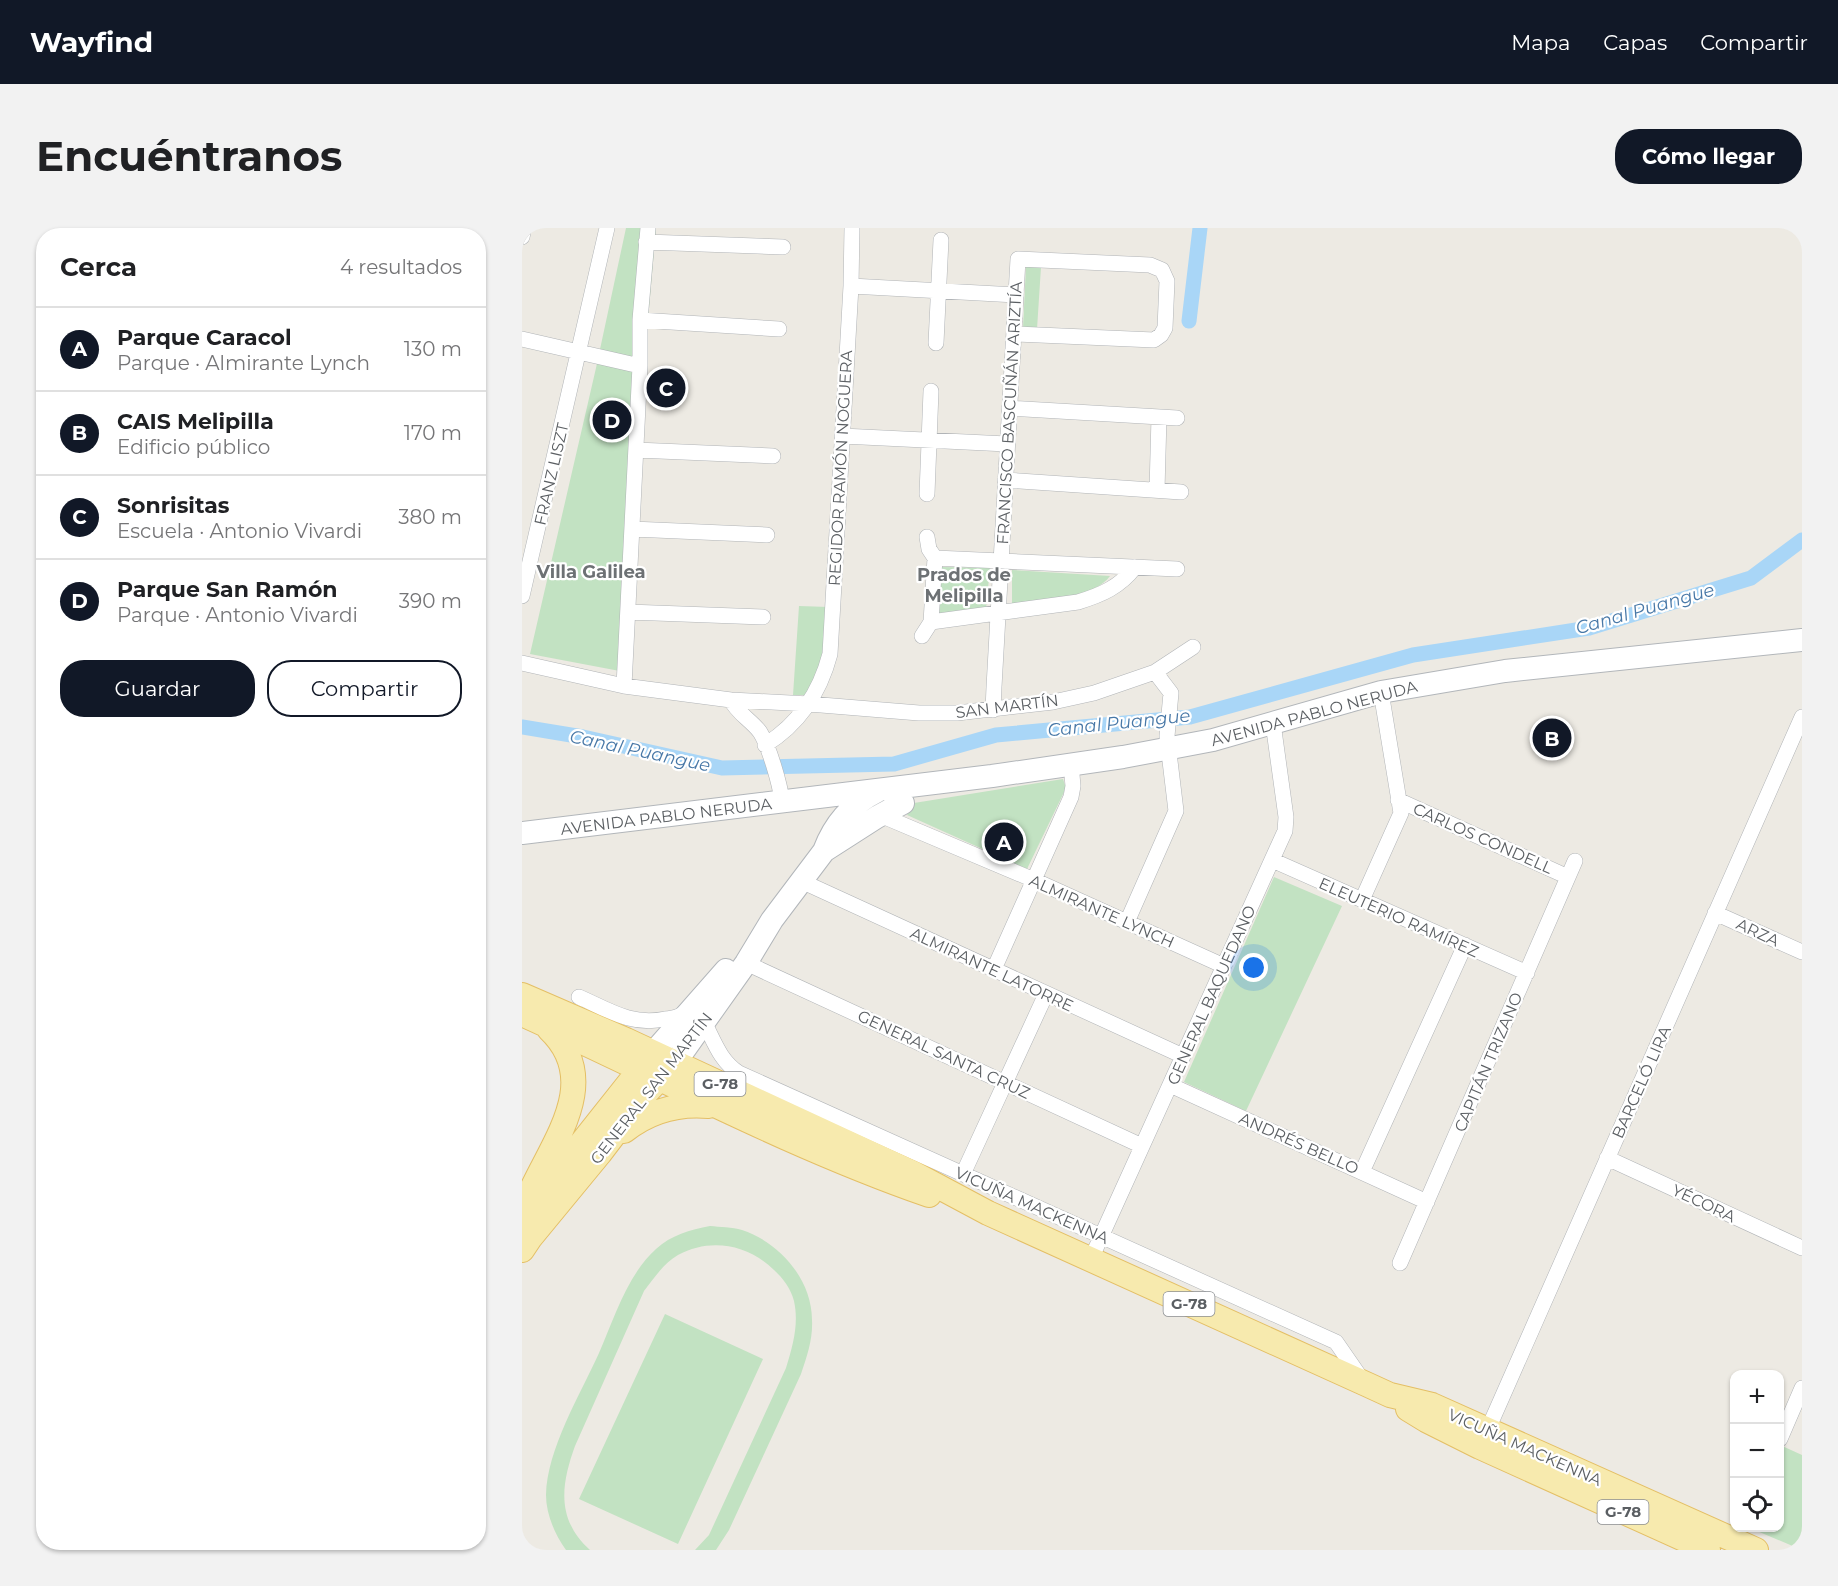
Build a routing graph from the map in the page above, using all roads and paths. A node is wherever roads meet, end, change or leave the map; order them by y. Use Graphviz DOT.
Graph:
graph roads {
  1 [pos="524,228"];
  2 [pos="607,228"];
  3 [pos="852,228"];
  4 [pos="647,235"];
  5 [pos="522,237"];
  6 [pos="940,240"];
  7 [pos="783,247"];
  8 [pos="851,286"];
  9 [pos="938,291"];
  10 [pos="1016,295"];
  11 [pos="640,320"];
  12 [pos="779,329"];
  13 [pos="1014,334"];
  14 [pos="522,339"];
  15 [pos="936,343"];
  16 [pos="579,352"];
  17 [pos="640,366"];
  18 [pos="931,391"];
  19 [pos="1010,408"];
  20 [pos="1159,417"];
  21 [pos="1177,418"];
  22 [pos="842,436"];
  23 [pos="929,440"];
  24 [pos="1007,444"];
  25 [pos="636,450"];
  26 [pos="773,456"];
  27 [pos="1005,480"];
  28 [pos="1157,490"];
  29 [pos="1180,492"];
  30 [pos="927,494"];
  31 [pos="632,529"];
  32 [pos="767,535"];
  33 [pos="927,537"];
  34 [pos="935,558"];
  35 [pos="1001,561"];
  36 [pos="1135,567"];
  37 [pos="1177,569"];
  38 [pos="522,596"];
  39 [pos="628,612"];
  40 [pos="998,614"];
  41 [pos="763,616"];
  42 [pos="932,622"];
  43 [pos="922,636"];
  44 [pos="1802,640"];
  45 [pos="1193,647"];
  46 [pos="522,663"];
  47 [pos="1159,676"];
  48 [pos="624,686"];
  49 [pos="1381,692"];
  50 [pos="731,700"];
  51 [pos="809,704"];
  52 [pos="993,710"];
  53 [pos="1802,717"];
  54 [pos="1273,723"];
  55 [pos="1168,742"];
  56 [pos="765,746"];
  57 [pos="1071,764"];
  58 [pos="970,779"];
  59 [pos="882,789"];
  60 [pos="816,800"];
  61 [pos="1398,800"];
  62 [pos="783,801"];
  63 [pos="903,803"];
  64 [pos="855,805"];
  65 [pos="879,815"];
  66 [pos="522,833"];
  67 [pos="828,842"];
  68 [pos="1272,861"];
  69 [pos="1575,861"];
  70 [pos="1568,877"];
  71 [pos="1034,880"];
  72 [pos="801,881"];
  73 [pos="1362,900"];
  74 [pos="1715,912"];
  75 [pos="772,920"];
  76 [pos="1128,922"];
  77 [pos="1465,945"];
  78 [pos="1802,952"];
  79 [pos="746,963"];
  80 [pos="1224,966"];
  81 [pos="994,969"];
  82 [pos="1527,973"];
  83 [pos="1046,994"];
  84 [pos="522,995"];
  85 [pos="579,997"];
  86 [pos="522,1014"];
  87 [pos="698,1015"];
  88 [pos="545,1025"];
  89 [pos="1183,1056"];
  90 [pos="656,1066"];
  91 [pos="1005,1083"];
  92 [pos="1170,1085"];
  93 [pos="720,1107"];
  94 [pos="1142,1146"];
  95 [pos="600,1153"];
  96 [pos="1607,1158"];
  97 [pos="1362,1172"];
  98 [pos="963,1174"];
  99 [pos="1427,1202"];
  100 [pos="522,1209"];
  101 [pos="988,1213"];
  102 [pos="522,1218"];
  103 [pos="1101,1236"];
  104 [pos="1802,1248"];
  105 [pos="522,1250"];
  106 [pos="1091,1259"];
  107 [pos="1401,1263"];
  108 [pos="1366,1384"];
  109 [pos="1802,1388"];
  110 [pos="1784,1428"];
  111 [pos="1484,1438"];
  112 [pos="1741,1542"];
  113 [pos="1708,1550"];
  1 -- 5 [label="street"];
  2 -- 16 [label="street, FRANZ LISZT"];
  3 -- 8 [label="street, REGIDOR RAMÓN NOGUERA"];
  4 -- 7 [label="street"];
  4 -- 11 [label="street"];
  6 -- 9 [label="street"];
  8 -- 9 [label="street"];
  8 -- 22 [label="street, REGIDOR RAMÓN NOGUERA"];
  9 -- 10 [label="street"];
  9 -- 15 [label="street"];
  10 -- 13 [label="street, FRANCISCO BASCUÑÁN ARIZTÍA"];
  10 -- 13 [label="street, FRANCISCO BASCUÑÁN ARIZTÍA"];
  11 -- 12 [label="street"];
  11 -- 17 [label="street"];
  13 -- 19 [label="street, FRANCISCO BASCUÑÁN ARIZTÍA"];
  14 -- 16 [label="street"];
  16 -- 17 [label="street"];
  16 -- 38 [label="street, FRANZ LISZT"];
  17 -- 25 [label="street"];
  18 -- 23 [label="street"];
  19 -- 20 [label="street"];
  19 -- 24 [label="street, FRANCISCO BASCUÑÁN ARIZTÍA"];
  20 -- 21 [label="street"];
  20 -- 28 [label="street"];
  22 -- 23 [label="street"];
  22 -- 51 [label="street, REGIDOR RAMÓN NOGUERA"];
  23 -- 24 [label="street"];
  23 -- 30 [label="street"];
  24 -- 27 [label="street, FRANCISCO BASCUÑÁN ARIZTÍA"];
  25 -- 26 [label="street"];
  25 -- 31 [label="street"];
  27 -- 28 [label="street"];
  27 -- 35 [label="street, FRANCISCO BASCUÑÁN ARIZTÍA"];
  28 -- 29 [label="street"];
  31 -- 32 [label="street"];
  31 -- 39 [label="street"];
  33 -- 34 [label="street"];
  34 -- 35 [label="street"];
  34 -- 42 [label="street"];
  35 -- 36 [label="street"];
  35 -- 40 [label="street, FRANCISCO BASCUÑÁN ARIZTÍA"];
  36 -- 37 [label="street"];
  36 -- 40 [label="street"];
  39 -- 41 [label="street"];
  39 -- 48 [label="street"];
  40 -- 42 [label="street"];
  40 -- 52 [label="street, FRANCISCO BASCUÑÁN ARIZTÍA"];
  42 -- 43 [label="street"];
  44 -- 49 [label="main road, AVENIDA PABLO NERUDA"];
  45 -- 47 [label="street, SAN MARTÍN"];
  46 -- 48 [label="street, SAN MARTÍN"];
  47 -- 52 [label="street, SAN MARTÍN"];
  47 -- 55 [label="street"];
  48 -- 50 [label="street, SAN MARTÍN"];
  49 -- 54 [label="main road, AVENIDA PABLO NERUDA"];
  49 -- 61 [label="street"];
  50 -- 51 [label="street, SAN MARTÍN"];
  50 -- 56 [label="street"];
  51 -- 52 [label="street, SAN MARTÍN"];
  51 -- 56 [label="street, REGIDOR RAMÓN NOGUERA"];
  53 -- 74 [label="street, BARCELÓ LIRA"];
  54 -- 55 [label="main road, AVENIDA PABLO NERUDA"];
  54 -- 68 [label="street, GENERAL BAQUEDANO"];
  55 -- 57 [label="main road, AVENIDA PABLO NERUDA"];
  55 -- 76 [label="street"];
  56 -- 62 [label="street"];
  57 -- 58 [label="main road, AVENIDA PABLO NERUDA"];
  57 -- 71 [label="street"];
  58 -- 59 [label="main road, AVENIDA PABLO NERUDA"];
  58 -- 63 [label="main road, AVENIDA PABLO NERUDA"];
  59 -- 60 [label="main road, AVENIDA PABLO NERUDA"];
  59 -- 64 [label="main road, GENERAL SAN MARTÍN"];
  60 -- 62 [label="main road, AVENIDA PABLO NERUDA"];
  60 -- 64 [label="main road, AVENIDA PABLO NERUDA"];
  60 -- 67 [label="main road"];
  61 -- 70 [label="street, CARLOS CONDELL"];
  61 -- 73 [label="street"];
  62 -- 66 [label="main road, AVENIDA PABLO NERUDA"];
  63 -- 64 [label="main road, AVENIDA PABLO NERUDA"];
  63 -- 65 [label="main road, GENERAL SAN MARTÍN"];
  64 -- 67 [label="main road, GENERAL SAN MARTÍN"];
  65 -- 67 [label="main road, GENERAL SAN MARTÍN"];
  65 -- 71 [label="street, ALMIRANTE LYNCH"];
  67 -- 72 [label="main road, GENERAL SAN MARTÍN"];
  68 -- 73 [label="street, ELEUTERIO RAMÍREZ"];
  68 -- 80 [label="street, GENERAL BAQUEDANO"];
  69 -- 70 [label="street, CAPITÁN TRIZANO"];
  70 -- 82 [label="street, CAPITÁN TRIZANO"];
  71 -- 76 [label="street, ALMIRANTE LYNCH"];
  71 -- 81 [label="street"];
  72 -- 75 [label="main road, GENERAL SAN MARTÍN"];
  72 -- 81 [label="street, ALMIRANTE LATORRE"];
  73 -- 77 [label="street, ELEUTERIO RAMÍREZ"];
  74 -- 78 [label="street, ARZA"];
  74 -- 96 [label="street, BARCELÓ LIRA"];
  75 -- 79 [label="main road, GENERAL SAN MARTÍN"];
  75 -- 87 [label="main road, GENERAL SAN MARTÍN"];
  76 -- 80 [label="street, ALMIRANTE LYNCH"];
  77 -- 82 [label="street, ELEUTERIO RAMÍREZ"];
  77 -- 97 [label="street"];
  79 -- 87 [label="main road, GENERAL SAN MARTÍN"];
  79 -- 91 [label="street, GENERAL SANTA CRUZ"];
  80 -- 89 [label="street, GENERAL BAQUEDANO"];
  81 -- 83 [label="street, ALMIRANTE LATORRE"];
  82 -- 99 [label="street, CAPITÁN TRIZANO"];
  83 -- 89 [label="street, ALMIRANTE LATORRE"];
  83 -- 91 [label="street"];
  84 -- 90 [label="main road, VICUÑA MACKENNA / G-78"];
  85 -- 87 [label="street"];
  86 -- 88 [label="main road, VICUÑA MACKENNA / G-78"];
  87 -- 90 [label="main road, GENERAL SAN MARTÍN"];
  87 -- 98 [label="street, VICUÑA MACKENNA"];
  88 -- 90 [label="main road, VICUÑA MACKENNA / G-78"];
  88 -- 100 [label="main road"];
  89 -- 92 [label="street, GENERAL BAQUEDANO"];
  90 -- 93 [label="main road, VICUÑA MACKENNA / G-78"];
  90 -- 95 [label="main road, GENERAL SAN MARTÍN"];
  90 -- 101 [label="main road, VICUÑA MACKENNA / G-78"];
  90 -- 102 [label="main road, GENERAL SAN MARTÍN"];
  91 -- 94 [label="street, GENERAL SANTA CRUZ"];
  91 -- 98 [label="street"];
  92 -- 94 [label="street, GENERAL BAQUEDANO"];
  92 -- 97 [label="street, ANDRÉS BELLO"];
  93 -- 95 [label="main road"];
  93 -- 101 [label="main road, VICUÑA MACKENNA / G-78"];
  94 -- 103 [label="street, GENERAL BAQUEDANO"];
  95 -- 105 [label="main road, GENERAL SAN MARTÍN"];
  96 -- 104 [label="street, YÉCORA"];
  96 -- 111 [label="street, BARCELÓ LIRA"];
  97 -- 99 [label="street, ANDRÉS BELLO"];
  98 -- 103 [label="street, VICUÑA MACKENNA"];
  99 -- 107 [label="street, CAPITÁN TRIZANO"];
  101 -- 106 [label="main road, VICUÑA MACKENNA / G-78"];
  103 -- 106 [label="street, GENERAL BAQUEDANO"];
  103 -- 108 [label="street, VICUÑA MACKENNA"];
  106 -- 108 [label="main road, VICUÑA MACKENNA / G-78"];
  108 -- 111 [label="main road, VICUÑA MACKENNA / G-78"];
  109 -- 110 [label="street"];
  111 -- 112 [label="main road, VICUÑA MACKENNA / G-78"];
  111 -- 113 [label="main road, VICUÑA MACKENNA / G-78"];
}
